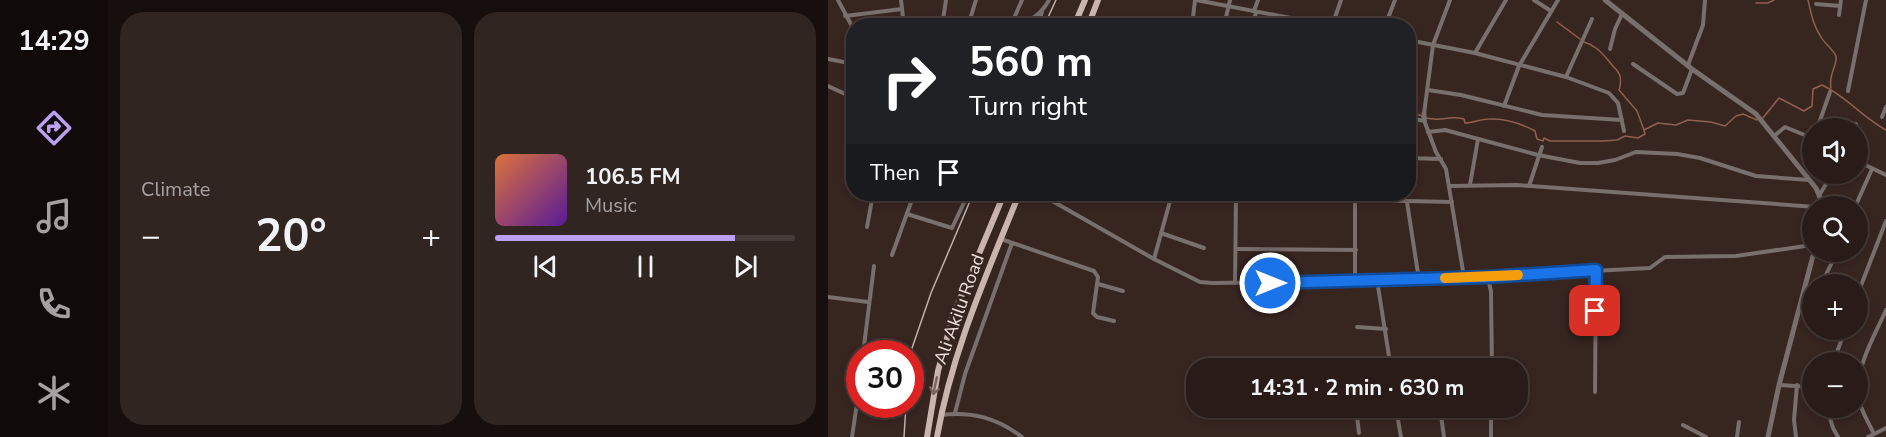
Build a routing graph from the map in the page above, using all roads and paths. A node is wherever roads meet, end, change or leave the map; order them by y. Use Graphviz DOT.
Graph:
graph roads {
  1 [pos="838,0"];
  2 [pos="901,0"];
  3 [pos="946,0"];
  4 [pos="976,0"];
  5 [pos="1023,0"];
  6 [pos="1049,0"];
  7 [pos="1085,0"];
  8 [pos="1098,0"];
  9 [pos="1195,0"];
  10 [pos="1230,0"];
  11 [pos="1258,0"];
  12 [pos="1341,0"];
  13 [pos="1395,0"];
  14 [pos="1450,0"];
  15 [pos="1506,0"];
  16 [pos="1534,0"];
  17 [pos="1558,0"];
  18 [pos="1605,0"];
  19 [pos="1705,0"];
  20 [pos="1866,0"];
  21 [pos="1840,3"];
  22 [pos="1816,4"];
  23 [pos="1228,7"];
  24 [pos="902,9"];
  25 [pos="1551,11"];
  26 [pos="1042,12"];
  27 [pos="1255,12"];
  28 [pos="1622,14"];
  29 [pos="845,15"];
  30 [pos="1839,15"];
  31 [pos="847,18"];
  32 [pos="903,18"];
  33 [pos="943,18"];
  34 [pos="970,18"];
  35 [pos="1015,18"];
  36 [pos="1032,18"];
  37 [pos="1040,18"];
  38 [pos="1077,18"];
  39 [pos="1091,18"];
  40 [pos="1193,18"];
  41 [pos="1226,18"];
  42 [pos="1254,18"];
  43 [pos="1291,18"];
  44 [pos="1335,18"];
  45 [pos="1388,18"];
  46 [pos="1592,19"];
  47 [pos="1416,42"];
  48 [pos="1433,45"];
  49 [pos="1610,49"];
  50 [pos="1475,53"];
  51 [pos="828,58"];
  52 [pos="846,62"];
  53 [pos="1633,64"];
  54 [pos="1519,66"];
  55 [pos="1690,67"];
  56 [pos="1566,77"];
  57 [pos="828,86"];
  58 [pos="1428,90"];
  59 [pos="1848,91"];
  60 [pos="1830,92"];
  61 [pos="846,94"];
  62 [pos="1504,106"];
  63 [pos="1886,107"];
  64 [pos="1882,117"];
  65 [pos="1416,118"];
  66 [pos="1424,118"];
  67 [pos="1821,118"];
  68 [pos="1622,120"];
  69 [pos="1624,130"];
  70 [pos="1428,132"];
  71 [pos="1802,134"];
  72 [pos="1773,136"];
  73 [pos="1478,139"];
  74 [pos="1542,147"];
  75 [pos="1538,155"];
  76 [pos="1416,158"];
  77 [pos="1440,159"];
  78 [pos="1868,167"];
  79 [pos="1872,169"];
  80 [pos="1802,171"];
  81 [pos="1886,175"];
  82 [pos="1802,179"];
  83 [pos="1812,184"];
  84 [pos="1826,184"];
  85 [pos="1470,185"];
  86 [pos="1450,186"];
  87 [pos="1529,186"];
  88 [pos="1820,194"];
  89 [pos="1860,196"];
  90 [pos="872,201"];
  91 [pos="912,201"];
  92 [pos="965,201"];
  93 [pos="1001,201"];
  94 [pos="1016,201"];
  95 [pos="1052,201"];
  96 [pos="1170,201"];
  97 [pos="1236,201"];
  98 [pos="1355,201"];
  99 [pos="1381,201"];
  100 [pos="1407,202"];
  101 [pos="1452,202"];
  102 [pos="1802,206"];
  103 [pos="907,214"];
  104 [pos="1886,221"];
  105 [pos="867,227"];
  106 [pos="1161,233"];
  107 [pos="1001,239"];
  108 [pos="1012,243"];
  109 [pos="1802,247"];
  110 [pos="1204,248"];
  111 [pos="1236,249"];
  112 [pos="1356,250"];
  113 [pos="892,255"];
  114 [pos="1154,259"];
  115 [pos="874,266"];
  116 [pos="1596,270"];
  117 [pos="1866,274"];
  118 [pos="1488,277"];
  119 [pos="1464,278"];
  120 [pos="1355,280"];
  121 [pos="1377,280"];
  122 [pos="1419,280"];
  123 [pos="1235,283"];
  124 [pos="1098,284"];
  125 [pos="1124,291"];
  126 [pos="1802,292"];
  127 [pos="828,297"];
  128 [pos="868,302"];
  129 [pos="1886,310"];
  130 [pos="1114,321"];
  131 [pos="1357,327"];
  132 [pos="1386,329"];
  133 [pos="865,340"];
  134 [pos="1389,358"];
  135 [pos="1492,358"];
  136 [pos="1779,385"];
  137 [pos="1797,385"];
  138 [pos="1802,386"];
  139 [pos="1595,393"];
  140 [pos="955,413"];
  141 [pos="941,415"];
  142 [pos="855,418"];
  143 [pos="1357,418"];
  144 [pos="1398,418"];
  145 [pos="1441,418"];
  146 [pos="1491,418"];
  147 [pos="1829,418"];
  148 [pos="1739,422"];
  149 [pos="1683,425"];
  150 [pos="1886,428"];
  151 [pos="1359,434"];
  152 [pos="1696,434"];
  153 [pos="1874,434"];
  154 [pos="852,437"];
  155 [pos="927,437"];
  156 [pos="937,437"];
  157 [pos="1022,437"];
  158 [pos="1401,437"];
  159 [pos="1444,437"];
  160 [pos="1491,437"];
  161 [pos="1706,437"];
  162 [pos="1737,437"];
  163 [pos="1768,437"];
  164 [pos="1796,437"];
  165 [pos="1838,437"];
  166 [pos="1868,437"];
  1 -- 29 [label="street"];
  2 -- 24 [label="street"];
  3 -- 33 [label="street"];
  4 -- 34 [label="street"];
  5 -- 35 [label="street"];
  6 -- 26 [label="street"];
  7 -- 38 [label="main road"];
  8 -- 39 [label="main road"];
  9 -- 23 [label="street"];
  9 -- 40 [label="street"];
  10 -- 23 [label="street"];
  11 -- 27 [label="street"];
  12 -- 44 [label="street"];
  13 -- 45 [label="street"];
  14 -- 48 [label="street"];
  15 -- 50 [label="street"];
  16 -- 25 [label="street"];
  17 -- 25 [label="street"];
  18 -- 28 [label="street"];
  19 -- 55 [label="street"];
  20 -- 59 [label="street"];
  21 -- 22 [label="street"];
  21 -- 30 [label="street"];
  23 -- 27 [label="street"];
  23 -- 41 [label="street"];
  24 -- 29 [label="street"];
  24 -- 32 [label="street"];
  25 -- 54 [label="street"];
  26 -- 36 [label="street"];
  26 -- 37 [label="street"];
  27 -- 42 [label="street"];
  27 -- 43 [label="street"];
  28 -- 49 [label="street"];
  28 -- 55 [label="street"];
  29 -- 31 [label="street"];
  46 -- 56 [label="street"];
  47 -- 48 [label="street"];
  48 -- 50 [label="street"];
  48 -- 58 [label="street"];
  50 -- 54 [label="street"];
  51 -- 52 [label="street"];
  53 -- 55 [label="street"];
  54 -- 56 [label="street"];
  54 -- 62 [label="street"];
  55 -- 72 [label="street"];
  56 -- 68 [label="street"];
  57 -- 61 [label="street"];
  58 -- 62 [label="street"];
  58 -- 66 [label="street"];
  60 -- 67 [label="street"];
  62 -- 68 [label="street"];
  63 -- 64 [label="street"];
  65 -- 66 [label="street"];
  66 -- 70 [label="street"];
  68 -- 69 [label="street"];
  70 -- 73 [label="street"];
  70 -- 77 [label="street"];
  71 -- 72 [label="street"];
  72 -- 80 [label="street"];
  73 -- 75 [label="street"];
  73 -- 85 [label="street"];
  74 -- 75 [label="street"];
  75 -- 82 [label="street"];
  75 -- 87 [label="street"];
  76 -- 77 [label="street"];
  77 -- 86 [label="street"];
  78 -- 79 [label="street"];
  79 -- 81 [label="street"];
  79 -- 89 [label="street"];
  83 -- 88 [label="street"];
  84 -- 88 [label="street"];
  85 -- 86 [label="street"];
  85 -- 87 [label="street"];
  86 -- 101 [label="street"];
  87 -- 102 [label="street"];
  90 -- 105 [label="street"];
  91 -- 103 [label="street"];
  92 -- 103 [label="street"];
  93 -- 155 [label="main road, Ali Akilu Road, one-way"];
  94 -- 107 [label="main road, Ali Akilu Road"];
  95 -- 114 [label="street"];
  96 -- 106 [label="street"];
  97 -- 111 [label="street"];
  98 -- 112 [label="street"];
  99 -- 100 [label="street"];
  100 -- 101 [label="street"];
  100 -- 122 [label="street"];
  101 -- 119 [label="street"];
  103 -- 113 [label="street"];
  104 -- 117 [label="street"];
  106 -- 110 [label="street"];
  106 -- 114 [label="street"];
  107 -- 108 [label="street"];
  107 -- 141 [label="main road, Ali Akilu Road"];
  108 -- 124 [label="street"];
  108 -- 140 [label="street"];
  109 -- 116 [label="street"];
  111 -- 112 [label="street"];
  111 -- 123 [label="street"];
  112 -- 120 [label="street"];
  114 -- 123 [label="street"];
  115 -- 128 [label="street"];
  116 -- 118 [label="street"];
  116 -- 139 [label="street"];
  118 -- 119 [label="street"];
  118 -- 135 [label="street"];
  119 -- 122 [label="street"];
  120 -- 121 [label="street"];
  120 -- 123 [label="street"];
  121 -- 122 [label="street"];
  121 -- 132 [label="street"];
  124 -- 125 [label="street"];
  124 -- 130 [label="street"];
  126 -- 136 [label="street"];
  127 -- 128 [label="street"];
  128 -- 133 [label="street"];
  129 -- 153 [label="street"];
  131 -- 132 [label="street"];
  132 -- 134 [label="street"];
  136 -- 137 [label="street"];
  136 -- 163 [label="street"];
  137 -- 138 [label="street"];
  137 -- 164 [label="street"];
  140 -- 141 [label="street"];
  140 -- 157 [label="street"];
  141 -- 156 [label="main road, Ali Akilu Road"];
  142 -- 154 [label="street"];
  143 -- 151 [label="street"];
  144 -- 158 [label="street"];
  145 -- 159 [label="street"];
  146 -- 160 [label="street"];
  147 -- 165 [label="street"];
  148 -- 162 [label="street"];
  149 -- 152 [label="street"];
  150 -- 153 [label="street"];
  152 -- 161 [label="street"];
  153 -- 166 [label="street"];
}
